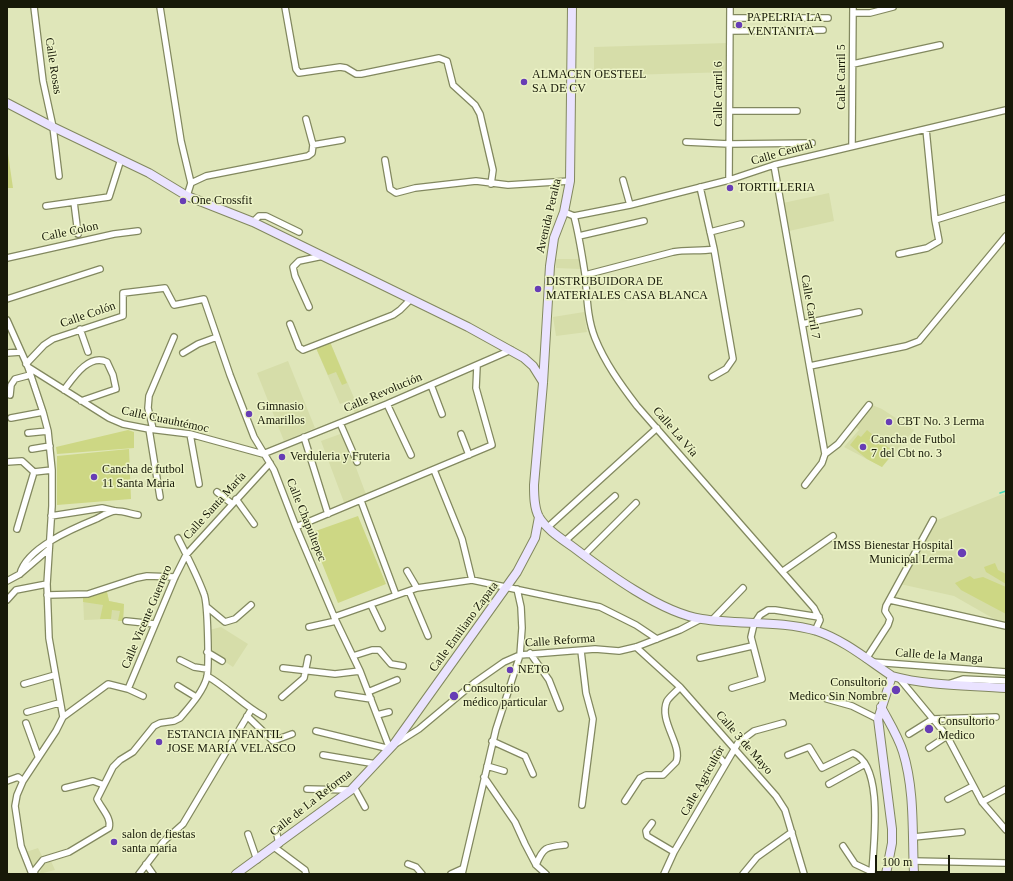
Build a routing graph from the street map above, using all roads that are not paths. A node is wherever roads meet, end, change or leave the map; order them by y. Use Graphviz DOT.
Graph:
graph roads {
  1 [pos="34,7"];
  2 [pos="160,7"];
  3 [pos="285,7"];
  4 [pos="572,7"];
  5 [pos="730,7"];
  6 [pos="893,7"];
  7 [pos="853,10"];
  8 [pos="730,18"];
  9 [pos="828,18"];
  10 [pos="823,30"];
  11 [pos="730,31"];
  12 [pos="940,45"];
  13 [pos="853,64"];
  14 [pos="7,103"];
  15 [pos="1006,110"];
  16 [pos="730,111"];
  17 [pos="796,111"];
  18 [pos="306,119"];
  19 [pos="53,127"];
  20 [pos="926,129"];
  21 [pos="342,140"];
  22 [pos="686,142"];
  23 [pos="812,143"];
  24 [pos="729,144"];
  25 [pos="313,145"];
  26 [pos="852,146"];
  27 [pos="121,159"];
  28 [pos="386,160"];
  29 [pos="774,165"];
  30 [pos="59,176"];
  31 [pos="570,180"];
  32 [pos="623,180"];
  33 [pos="729,180"];
  34 [pos="191,183"];
  35 [pos="490,184"];
  36 [pos="700,187"];
  37 [pos="186,196"];
  38 [pos="1006,198"];
  39 [pos="74,202"];
  40 [pos="630,205"];
  41 [pos="46,206"];
  42 [pos="564,212"];
  43 [pos="574,216"];
  44 [pos="935,220"];
  45 [pos="644,221"];
  46 [pos="253,222"];
  47 [pos="741,224"];
  48 [pos="138,231"];
  49 [pos="299,232"];
  50 [pos="710,232"];
  51 [pos="78,234"];
  52 [pos="579,236"];
  53 [pos="1006,236"];
  54 [pos="714,249"];
  55 [pos="899,254"];
  56 [pos="324,256"];
  57 [pos="7,258"];
  58 [pos="100,269"];
  59 [pos="585,275"];
  60 [pos="7,299"];
  61 [pos="204,299"];
  62 [pos="411,299"];
  63 [pos="310,307"];
  64 [pos="859,312"];
  65 [pos="7,320"];
  66 [pos="290,324"];
  67 [pos="802,324"];
  68 [pos="80,329"];
  69 [pos="216,337"];
  70 [pos="174,338"];
  71 [pos="511,350"];
  72 [pos="21,352"];
  73 [pos="88,352"];
  74 [pos="183,353"];
  75 [pos="7,354"];
  76 [pos="27,366"];
  77 [pos="477,366"];
  78 [pos="810,366"];
  79 [pos="30,375"];
  80 [pos="712,377"];
  81 [pos="543,383"];
  82 [pos="430,385"];
  83 [pos="64,390"];
  84 [pos="10,395"];
  85 [pos="81,401"];
  86 [pos="387,404"];
  87 [pos="869,405"];
  88 [pos="43,412"];
  89 [pos="442,414"];
  90 [pos="11,418"];
  91 [pos="340,423"];
  92 [pos="657,428"];
  93 [pos="151,429"];
  94 [pos="48,431"];
  95 [pos="28,433"];
  96 [pos="190,434"];
  97 [pos="461,434"];
  98 [pos="304,437"];
  99 [pos="50,446"];
  100 [pos="32,449"];
  101 [pos="263,454"];
  102 [pos="825,454"];
  103 [pos="411,455"];
  104 [pos="469,456"];
  105 [pos="7,462"];
  106 [pos="357,462"];
  107 [pos="270,463"];
  108 [pos="52,470"];
  109 [pos="434,470"];
  110 [pos="34,472"];
  111 [pos="199,484"];
  112 [pos="805,485"];
  113 [pos="217,492"];
  114 [pos="615,496"];
  115 [pos="160,497"];
  116 [pos="234,501"];
  117 [pos="361,501"];
  118 [pos="636,503"];
  119 [pos="115,511"];
  120 [pos="328,514"];
  121 [pos="138,515"];
  122 [pos="51,516"];
  123 [pos="539,517"];
  124 [pos="933,520"];
  125 [pos="254,524"];
  126 [pos="296,527"];
  127 [pos="548,527"];
  128 [pos="17,529"];
  129 [pos="833,536"];
  130 [pos="178,538"];
  131 [pos="49,541"];
  132 [pos="565,541"];
  133 [pos="49,549"];
  134 [pos="186,555"];
  135 [pos="584,555"];
  136 [pos="407,571"];
  137 [pos="783,571"];
  138 [pos="20,574"];
  139 [pos="175,577"];
  140 [pos="472,580"];
  141 [pos="7,581"];
  142 [pos="47,584"];
  143 [pos="417,588"];
  144 [pos="507,588"];
  145 [pos="743,588"];
  146 [pos="517,589"];
  147 [pos="409,591"];
  148 [pos="47,595"];
  149 [pos="396,595"];
  150 [pos="7,600"];
  151 [pos="890,600"];
  152 [pos="250,605"];
  153 [pos="371,605"];
  154 [pos="207,607"];
  155 [pos="819,617"];
  156 [pos="335,619"];
  157 [pos="701,619"];
  158 [pos="712,620"];
  159 [pos="126,621"];
  160 [pos="155,624"];
  161 [pos="754,624"];
  162 [pos="1006,626"];
  163 [pos="309,627"];
  164 [pos="382,628"];
  165 [pos="816,631"];
  166 [pos="428,636"];
  167 [pos="657,639"];
  168 [pos="752,646"];
  169 [pos="636,647"];
  170 [pos="581,651"];
  171 [pos="207,652"];
  172 [pos="530,653"];
  173 [pos="520,655"];
  174 [pos="353,656"];
  175 [pos="308,658"];
  176 [pos="700,658"];
  177 [pos="180,660"];
  178 [pos="868,660"];
  179 [pos="222,661"];
  180 [pos="403,666"];
  181 [pos="283,668"];
  182 [pos="207,669"];
  183 [pos="360,671"];
  184 [pos="307,672"];
  185 [pos="1006,672"];
  186 [pos="55,675"];
  187 [pos="207,676"];
  188 [pos="895,677"];
  189 [pos="397,680"];
  190 [pos="1006,681"];
  191 [pos="24,684"];
  192 [pos="949,684"];
  193 [pos="178,686"];
  194 [pos="680,687"];
  195 [pos="732,688"];
  196 [pos="1006,688"];
  197 [pos="128,689"];
  198 [pos="368,692"];
  199 [pos="338,694"];
  200 [pos="143,696"];
  201 [pos="196,697"];
  202 [pos="282,697"];
  203 [pos="827,698"];
  204 [pos="371,699"];
  205 [pos="59,703"];
  206 [pos="881,707"];
  207 [pos="560,708"];
  208 [pos="251,710"];
  209 [pos="27,712"];
  210 [pos="389,712"];
  211 [pos="377,715"];
  212 [pos="247,716"];
  213 [pos="264,716"];
  214 [pos="63,717"];
  215 [pos="996,717"];
  216 [pos="933,718"];
  217 [pos="878,719"];
  218 [pos="26,723"];
  219 [pos="783,723"];
  220 [pos="316,731"];
  221 [pos="292,734"];
  222 [pos="909,734"];
  223 [pos="947,736"];
  224 [pos="492,741"];
  225 [pos="392,746"];
  226 [pos="734,748"];
  227 [pos="929,748"];
  228 [pos="716,753"];
  229 [pos="323,755"];
  230 [pos="788,755"];
  231 [pos="38,756"];
  232 [pos="377,764"];
  233 [pos="725,764"];
  234 [pos="865,764"];
  235 [pos="487,766"];
  236 [pos="504,771"];
  237 [pos="533,774"];
  238 [pos="484,777"];
  239 [pos="7,781"];
  240 [pos="24,781"];
  241 [pos="829,784"];
  242 [pos="104,785"];
  243 [pos="974,786"];
  244 [pos="65,788"];
  245 [pos="353,788"];
  246 [pos="1006,788"];
  247 [pos="307,789"];
  248 [pos="948,799"];
  249 [pos="625,801"];
  250 [pos="982,802"];
  251 [pos="582,805"];
  252 [pos="365,808"];
  253 [pos="652,823"];
  254 [pos="276,830"];
  255 [pos="1006,830"];
  256 [pos="792,832"];
  257 [pos="962,832"];
  258 [pos="248,834"];
  259 [pos="914,837"];
  260 [pos="277,845"];
  261 [pos="565,845"];
  262 [pos="843,846"];
  263 [pos="674,852"];
  264 [pos="257,860"];
  265 [pos="913,862"];
  266 [pos="1006,863"];
  267 [pos="146,864"];
  268 [pos="408,864"];
  269 [pos="536,865"];
  270 [pos="462,871"];
  271 [pos="872,873"];
  272 [pos="33,874"];
  273 [pos="139,874"];
  274 [pos="153,874"];
  275 [pos="236,874"];
  276 [pos="306,874"];
  277 [pos="422,874"];
  278 [pos="451,874"];
  279 [pos="546,874"];
  280 [pos="664,874"];
  281 [pos="743,874"];
  282 [pos="804,874"];
  283 [pos="886,874"];
  284 [pos="914,874"];
  1 -- 19 [label="street, Calle Rosas"];
  2 -- 34 [label="street"];
  3 -- 35 [label="street"];
  4 -- 31 [label="main road, Avenida Peralta"];
  5 -- 8 [label="street, Calle Carril 6"];
  6 -- 7 [label="street"];
  7 -- 13 [label="street, Calle Carril 5"];
  8 -- 9 [label="street"];
  8 -- 11 [label="street, Calle Carril 6"];
  10 -- 11 [label="street"];
  11 -- 16 [label="street, Calle Carril 6"];
  12 -- 13 [label="street"];
  13 -- 26 [label="street, Calle Carril 5"];
  14 -- 19 [label="main road"];
  15 -- 20 [label="street, Calle Central"];
  16 -- 17 [label="street"];
  16 -- 24 [label="street, Calle Carril 6"];
  18 -- 25 [label="street"];
  19 -- 27 [label="main road"];
  19 -- 30 [label="street, Calle Rosas"];
  20 -- 26 [label="street, Calle Central"];
  20 -- 44 [label="street"];
  21 -- 25 [label="street"];
  22 -- 24 [label="street"];
  23 -- 24 [label="street"];
  24 -- 33 [label="street, Calle Carril 6"];
  25 -- 34 [label="street"];
  26 -- 29 [label="street, Calle Central"];
  27 -- 37 [label="main road"];
  27 -- 39 [label="street"];
  28 -- 35 [label="street"];
  29 -- 33 [label="street, Calle Central"];
  29 -- 67 [label="street, Calle Carril 7"];
  31 -- 35 [label="street"];
  31 -- 42 [label="main road, Avenida Peralta"];
  32 -- 40 [label="street"];
  33 -- 36 [label="street, Calle Central"];
  34 -- 37 [label="street"];
  36 -- 40 [label="street, Calle Central"];
  36 -- 50 [label="street"];
  37 -- 46 [label="main road"];
  38 -- 44 [label="street"];
  39 -- 41 [label="street"];
  39 -- 51 [label="street"];
  40 -- 43 [label="street, Calle Central"];
  42 -- 43 [label="street"];
  42 -- 81 [label="main road, Avenida Peralta"];
  43 -- 52 [label="street, Calle La Vía"];
  44 -- 55 [label="street"];
  45 -- 52 [label="street"];
  46 -- 49 [label="street"];
  46 -- 56 [label="main road"];
  47 -- 50 [label="street"];
  48 -- 57 [label="street, Calle Colon"];
  50 -- 54 [label="street"];
  52 -- 59 [label="street, Calle La Vía"];
  53 -- 78 [label="street"];
  54 -- 59 [label="street"];
  54 -- 80 [label="street"];
  56 -- 62 [label="main road"];
  56 -- 63 [label="street"];
  58 -- 60 [label="street"];
  59 -- 92 [label="street, Calle La Vía"];
  61 -- 68 [label="street, Calle Colón"];
  61 -- 69 [label="street, Calle Chapultepec"];
  62 -- 66 [label="street"];
  62 -- 71 [label="main road"];
  64 -- 67 [label="street"];
  65 -- 72 [label="street"];
  67 -- 78 [label="street, Calle Carril 7"];
  68 -- 73 [label="street"];
  68 -- 76 [label="street, Calle Colón"];
  69 -- 74 [label="street"];
  69 -- 101 [label="street, Calle Chapultepec"];
  70 -- 93 [label="street"];
  71 -- 77 [label="street, Calle Revolución"];
  71 -- 81 [label="main road"];
  72 -- 75 [label="street"];
  72 -- 76 [label="street"];
  76 -- 79 [label="street"];
  76 -- 83 [label="street, Calle Cuauhtémoc"];
  77 -- 82 [label="street, Calle Revolución"];
  77 -- 104 [label="street"];
  78 -- 102 [label="street, Calle Carril 7"];
  79 -- 84 [label="street"];
  79 -- 88 [label="street"];
  81 -- 123 [label="main road, Avenida Peralta"];
  82 -- 86 [label="street, Calle Revolución"];
  82 -- 89 [label="street"];
  83 -- 85 [label="street, Calle Cuauhtémoc"];
  83 -- 85 [label="street"];
  85 -- 93 [label="street, Calle Cuauhtémoc"];
  86 -- 91 [label="street, Calle Revolución"];
  86 -- 103 [label="street"];
  87 -- 102 [label="street"];
  88 -- 90 [label="street"];
  88 -- 94 [label="street"];
  91 -- 98 [label="street, Calle Revolución"];
  91 -- 106 [label="street"];
  92 -- 127 [label="street"];
  92 -- 137 [label="street, Calle La Vía"];
  93 -- 96 [label="street, Calle Cuauhtémoc"];
  93 -- 115 [label="street"];
  94 -- 95 [label="street"];
  94 -- 99 [label="street"];
  96 -- 101 [label="street, Calle Cuauhtémoc"];
  96 -- 111 [label="street"];
  97 -- 104 [label="street"];
  98 -- 101 [label="street, Calle Revolución"];
  98 -- 120 [label="street"];
  99 -- 100 [label="street"];
  99 -- 108 [label="street"];
  101 -- 107 [label="street, Calle Chapultepec"];
  102 -- 112 [label="street"];
  104 -- 109 [label="street"];
  105 -- 110 [label="street"];
  107 -- 116 [label="street, Calle Santa María"];
  107 -- 126 [label="street, Calle Chapultepec"];
  108 -- 110 [label="street"];
  108 -- 122 [label="street"];
  109 -- 117 [label="street"];
  109 -- 140 [label="street"];
  110 -- 128 [label="street"];
  113 -- 116 [label="street"];
  114 -- 132 [label="street"];
  116 -- 125 [label="street"];
  116 -- 134 [label="street, Calle Santa María"];
  117 -- 120 [label="street"];
  117 -- 149 [label="street"];
  118 -- 135 [label="street"];
  119 -- 121 [label="street"];
  119 -- 122 [label="street"];
  119 -- 131 [label="street"];
  120 -- 126 [label="street"];
  122 -- 131 [label="street"];
  123 -- 127 [label="main road"];
  123 -- 144 [label="main road, Calle Emiliano Zapata"];
  124 -- 151 [label="street"];
  126 -- 156 [label="street, Calle Chapultepec"];
  127 -- 132 [label="main road"];
  129 -- 137 [label="street"];
  130 -- 134 [label="street"];
  131 -- 133 [label="street"];
  131 -- 138 [label="street"];
  132 -- 135 [label="main road"];
  133 -- 138 [label="street"];
  133 -- 142 [label="street"];
  134 -- 139 [label="street, Calle Vicente Guerrero"];
  134 -- 154 [label="street, Calle Santa María"];
  135 -- 157 [label="main road"];
  136 -- 143 [label="street"];
  137 -- 155 [label="street, Calle La Vía"];
  138 -- 141 [label="street"];
  139 -- 148 [label="street"];
  139 -- 160 [label="street, Calle Vicente Guerrero"];
  140 -- 143 [label="street"];
  140 -- 144 [label="street"];
  142 -- 148 [label="street"];
  142 -- 150 [label="street"];
  143 -- 147 [label="street"];
  144 -- 146 [label="street"];
  144 -- 225 [label="main road, Calle Emiliano Zapata"];
  145 -- 158 [label="street"];
  146 -- 167 [label="street"];
  146 -- 173 [label="street"];
  147 -- 149 [label="street"];
  147 -- 166 [label="street"];
  148 -- 186 [label="street"];
  149 -- 153 [label="street"];
  151 -- 162 [label="street"];
  151 -- 178 [label="street"];
  152 -- 154 [label="street"];
  153 -- 156 [label="street"];
  153 -- 164 [label="street"];
  154 -- 171 [label="street, Calle Santa María"];
  155 -- 161 [label="street"];
  155 -- 165 [label="street"];
  156 -- 163 [label="street"];
  156 -- 174 [label="street, Calle Chapultepec"];
  157 -- 158 [label="main road"];
  157 -- 167 [label="street, Calle Reforma"];
  158 -- 161 [label="main road"];
  159 -- 160 [label="street"];
  160 -- 197 [label="street, Calle Vicente Guerrero"];
  161 -- 165 [label="main road"];
  161 -- 168 [label="street"];
  165 -- 178 [label="main road"];
  167 -- 169 [label="street, Calle Reforma"];
  168 -- 176 [label="street"];
  168 -- 195 [label="street"];
  169 -- 170 [label="street, Calle Reforma"];
  169 -- 194 [label="street, Calle 3 de Mayo"];
  170 -- 172 [label="street, Calle Reforma"];
  170 -- 251 [label="street"];
  171 -- 179 [label="street"];
  171 -- 182 [label="street, Calle Santa María"];
  172 -- 173 [label="street, Calle Reforma"];
  172 -- 207 [label="street"];
  173 -- 224 [label="street"];
  173 -- 225 [label="street, Calle Reforma"];
  174 -- 180 [label="street"];
  174 -- 183 [label="street, Calle Chapultepec"];
  175 -- 184 [label="street"];
  177 -- 182 [label="street"];
  178 -- 185 [label="street, Calle de la Manga"];
  178 -- 188 [label="main road"];
  181 -- 184 [label="street"];
  182 -- 187 [label="street, Calle Santa María"];
  183 -- 184 [label="street"];
  183 -- 198 [label="street, Calle Chapultepec"];
  184 -- 202 [label="street"];
  186 -- 191 [label="street"];
  186 -- 205 [label="street"];
  187 -- 201 [label="street, Calle Santa María"];
  187 -- 208 [label="street"];
  188 -- 192 [label="main road"];
  188 -- 206 [label="main road"];
  188 -- 216 [label="street"];
  189 -- 198 [label="street"];
  190 -- 192 [label="street"];
  192 -- 196 [label="main road"];
  193 -- 201 [label="street"];
  194 -- 226 [label="street, Calle 3 de Mayo"];
  194 -- 249 [label="street"];
  197 -- 200 [label="street"];
  197 -- 214 [label="street"];
  198 -- 204 [label="street, Calle Chapultepec"];
  199 -- 204 [label="street"];
  201 -- 242 [label="street, Calle Santa María"];
  203 -- 217 [label="street"];
  204 -- 211 [label="street, Calle Chapultepec"];
  205 -- 209 [label="street"];
  205 -- 214 [label="street"];
  206 -- 217 [label="main road"];
  206 -- 259 [label="main road"];
  208 -- 212 [label="street"];
  208 -- 213 [label="street"];
  210 -- 211 [label="street"];
  211 -- 225 [label="street, Calle Chapultepec"];
  212 -- 221 [label="street"];
  212 -- 267 [label="street"];
  214 -- 231 [label="street"];
  215 -- 216 [label="street"];
  216 -- 222 [label="street"];
  216 -- 223 [label="street"];
  217 -- 283 [label="main road"];
  218 -- 231 [label="street"];
  219 -- 226 [label="street, Calle Agricultor"];
  220 -- 225 [label="street"];
  223 -- 227 [label="street"];
  223 -- 243 [label="street"];
  224 -- 235 [label="street"];
  224 -- 237 [label="street"];
  225 -- 232 [label="main road, Calle de La Reforma"];
  226 -- 233 [label="street, Calle Agricultor"];
  226 -- 256 [label="street, Calle 3 de Mayo"];
  228 -- 233 [label="street"];
  229 -- 232 [label="street"];
  230 -- 234 [label="street"];
  231 -- 240 [label="street"];
  232 -- 245 [label="main road, Calle de La Reforma"];
  233 -- 263 [label="street, Calle Agricultor"];
  234 -- 241 [label="street"];
  234 -- 271 [label="street"];
  235 -- 236 [label="street"];
  235 -- 238 [label="street"];
  238 -- 269 [label="street"];
  238 -- 270 [label="street"];
  239 -- 240 [label="street"];
  240 -- 272 [label="street"];
  242 -- 244 [label="street"];
  242 -- 272 [label="street, Calle Santa María"];
  243 -- 248 [label="street"];
  243 -- 250 [label="street"];
  245 -- 247 [label="street"];
  245 -- 252 [label="street"];
  245 -- 260 [label="main road, Calle de La Reforma"];
  246 -- 250 [label="street"];
  250 -- 255 [label="street"];
  253 -- 263 [label="street"];
  254 -- 260 [label="street"];
  256 -- 281 [label="street"];
  256 -- 282 [label="street, Calle 3 de Mayo"];
  257 -- 259 [label="street"];
  258 -- 264 [label="street"];
  259 -- 265 [label="main road"];
  260 -- 264 [label="main road, Calle de La Reforma"];
  260 -- 276 [label="street"];
  261 -- 269 [label="street"];
  262 -- 271 [label="street"];
  263 -- 280 [label="street, Calle Agricultor"];
  264 -- 275 [label="main road, Calle de La Reforma"];
  265 -- 266 [label="street"];
  265 -- 284 [label="main road"];
  267 -- 273 [label="street"];
  267 -- 274 [label="street"];
  268 -- 277 [label="street"];
  269 -- 279 [label="street"];
  270 -- 278 [label="street"];
}
